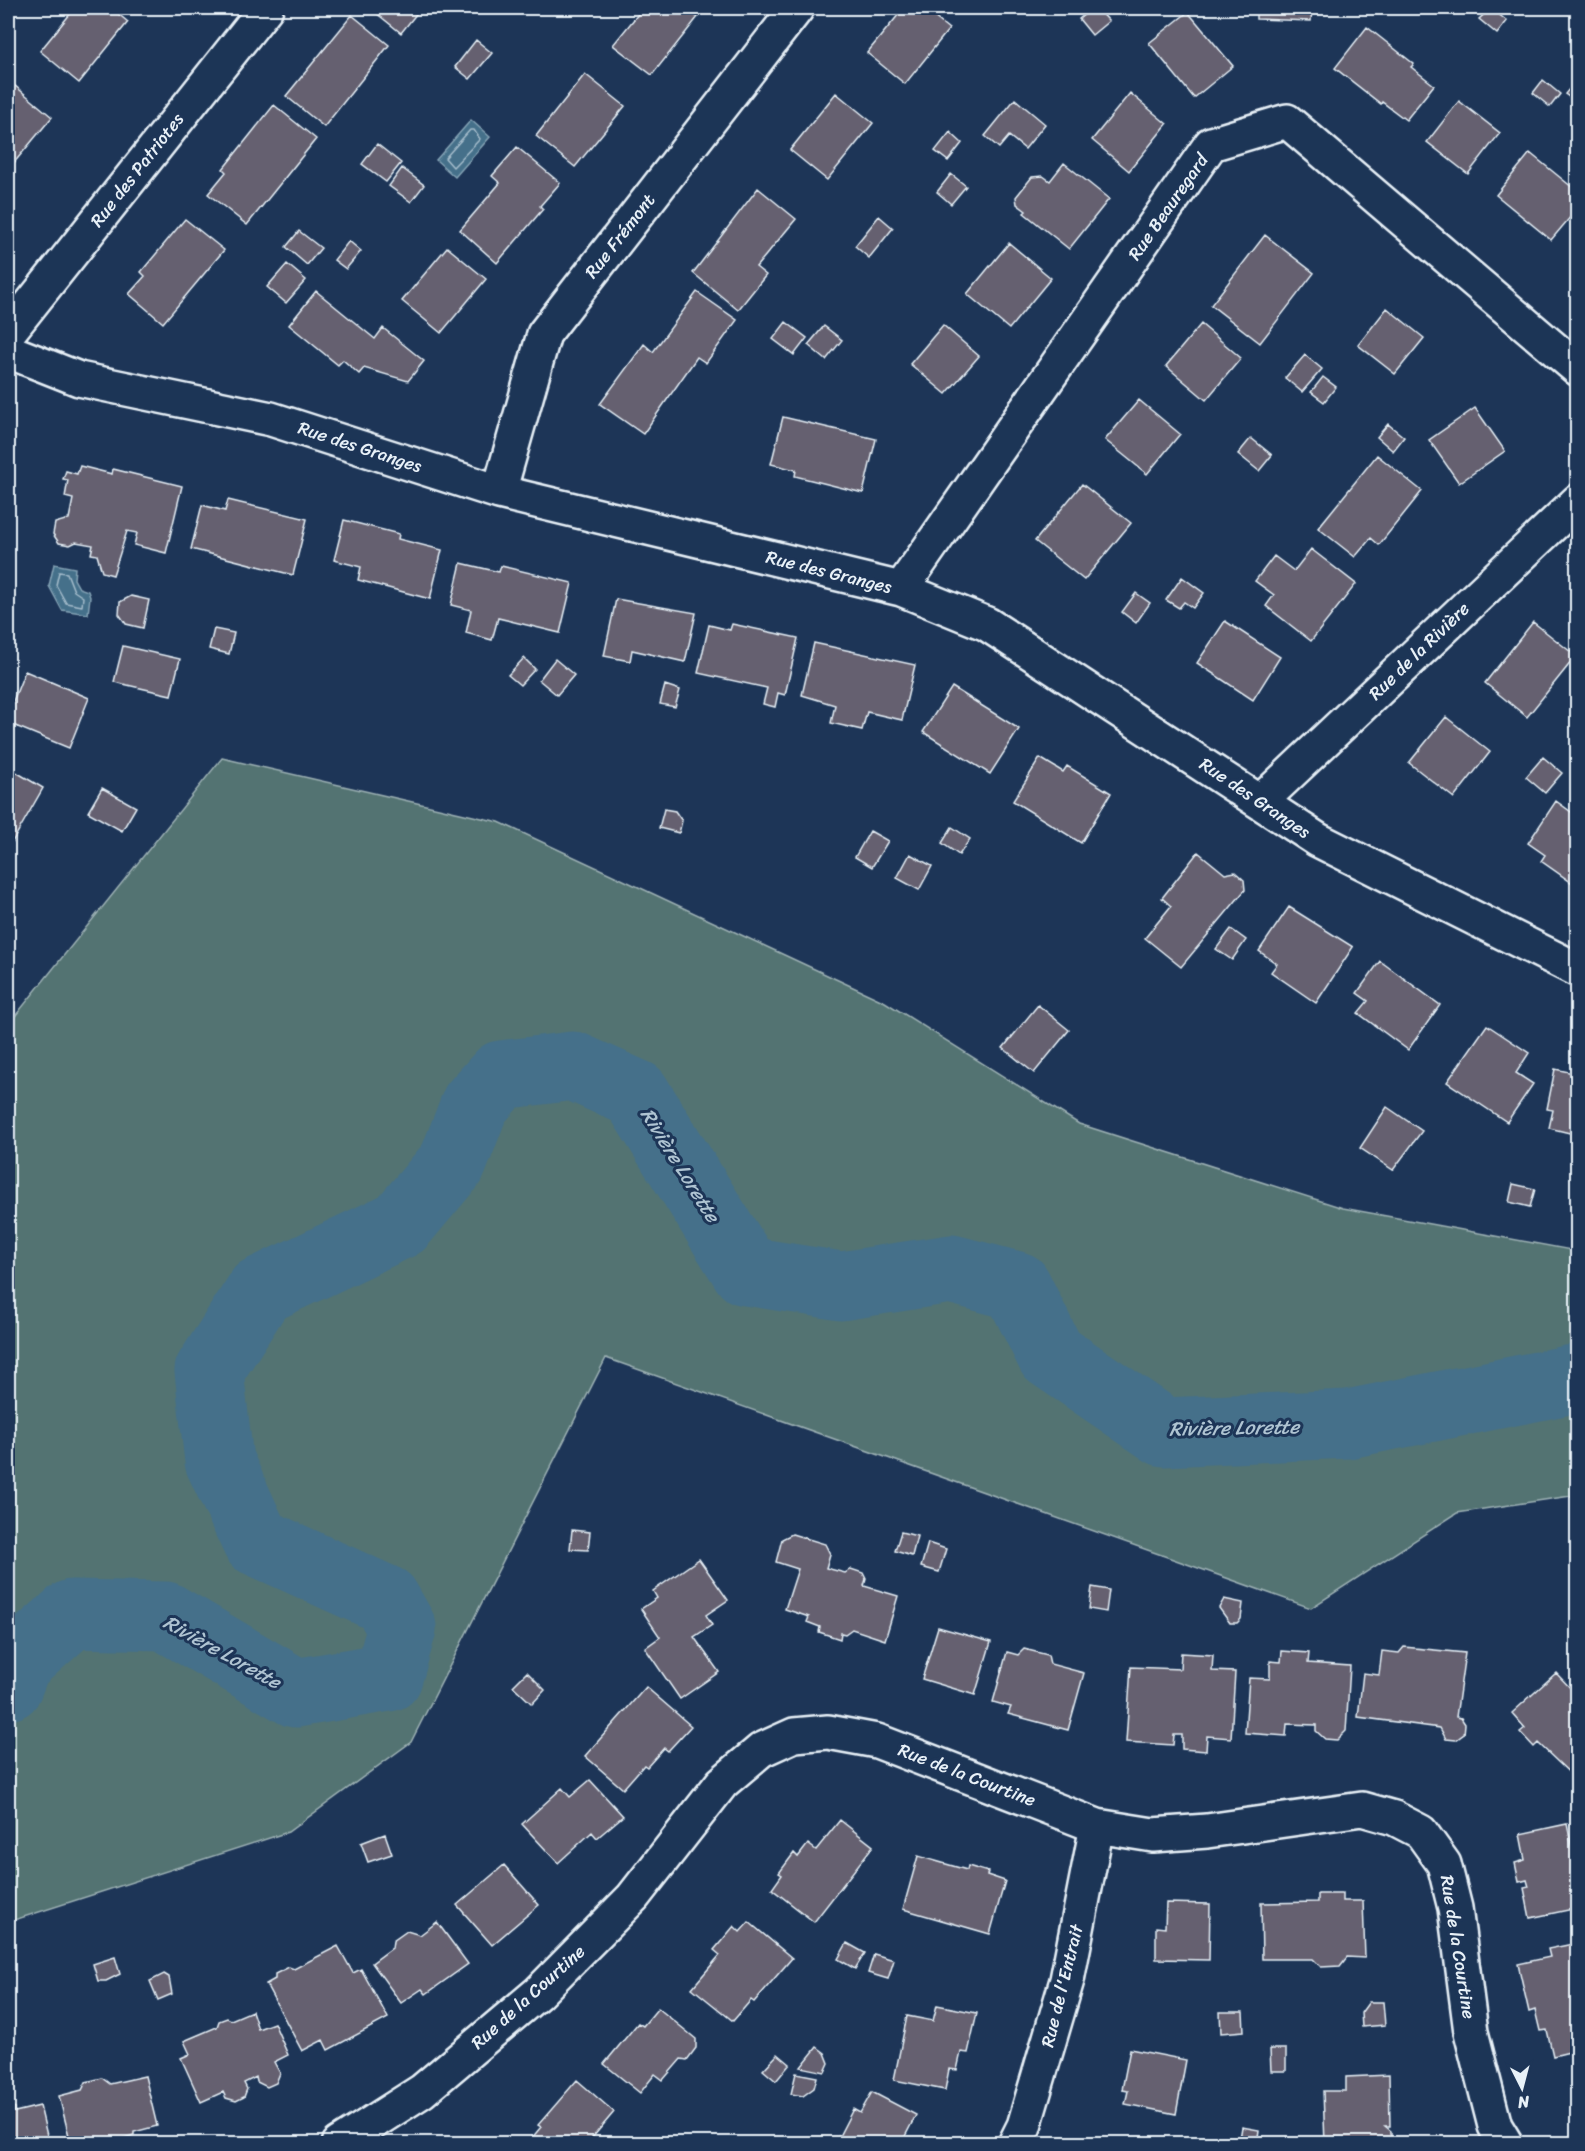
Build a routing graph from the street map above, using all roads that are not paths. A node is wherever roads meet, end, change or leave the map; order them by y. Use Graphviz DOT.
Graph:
graph roads {
  1 [pos="266,8"];
  2 [pos="797,8"];
  3 [pos="8,333"];
  4 [pos="8,351"];
  5 [pos="1578,369"];
  6 [pos="499,492"];
  7 [pos="1578,501"];
  8 [pos="901,589"];
  9 [pos="1261,801"];
  10 [pos="1578,970"];
  11 [pos="1097,1826"];
  12 [pos="339,2144"];
  13 [pos="1015,2144"];
  14 [pos="1506,2144"];
  1 -- 3 [label="street, Rue des Patriotes"];
  2 -- 6 [label="street, Rue Frémont"];
  4 -- 6 [label="street, Rue des Granges"];
  5 -- 8 [label="street, Rue Beauregard"];
  6 -- 8 [label="street, Rue des Granges"];
  7 -- 9 [label="street, Rue de la Rivière"];
  8 -- 9 [label="street, Rue des Granges"];
  9 -- 10 [label="street, Rue des Granges"];
  11 -- 12 [label="street, Rue de la Courtine"];
  11 -- 13 [label="street, Rue de l'Entrait"];
  11 -- 14 [label="street, Rue de la Courtine"];
}
